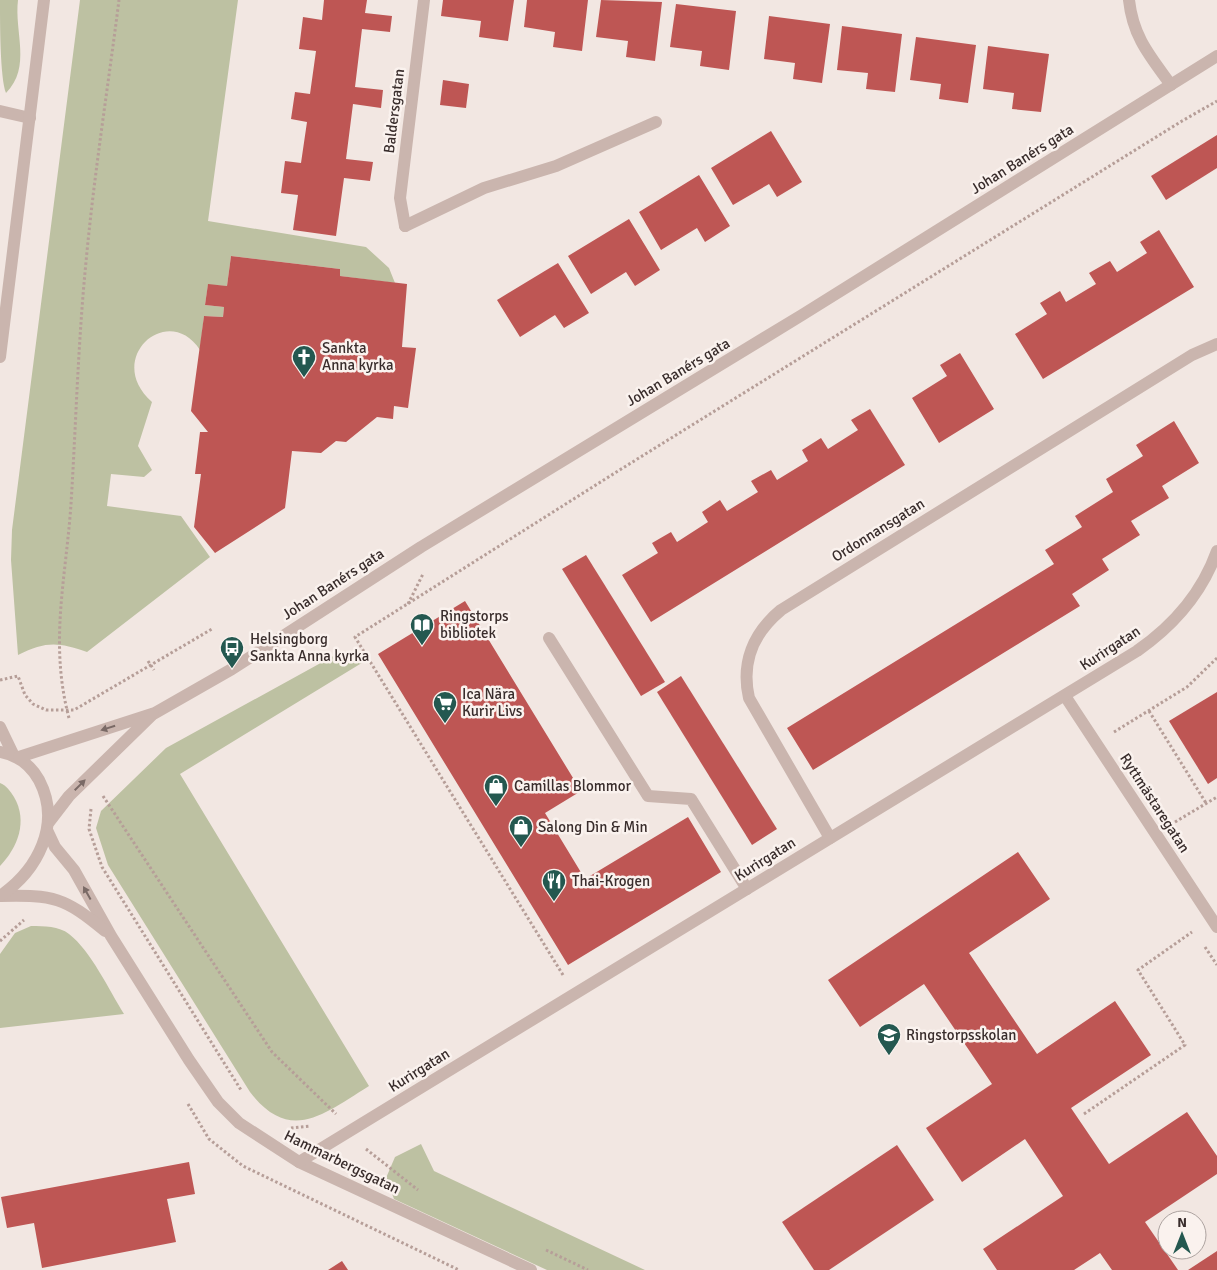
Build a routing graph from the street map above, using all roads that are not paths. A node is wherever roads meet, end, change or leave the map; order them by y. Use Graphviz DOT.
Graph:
graph roads {
  1 [pos="44,0"];
  2 [pos="424,0"];
  3 [pos="1129,0"];
  4 [pos="1217,56"];
  5 [pos="1171,85"];
  6 [pos="0,111"];
  7 [pos="30,118"];
  8 [pos="656,122"];
  9 [pos="1217,344"];
  10 [pos="0,357"];
  11 [pos="1217,551"];
  12 [pos="549,638"];
  13 [pos="1066,696"];
  14 [pos="155,713"];
  15 [pos="0,727"];
  16 [pos="0,752"];
  17 [pos="16,756"];
  18 [pos="48,826"];
  19 [pos="830,838"];
  20 [pos="747,889"];
  21 [pos="1,896"];
  22 [pos="1217,927"];
  23 [pos="111,936"];
  24 [pos="299,1162"];
  25 [pos="531,1270"];
  1 -- 7 [label="street"];
  2 -- 8 [label="street, Baldersgatan"];
  3 -- 5 [label="street"];
  4 -- 5 [label="street, Johan Banérs gata"];
  5 -- 14 [label="street, Johan Banérs gata"];
  6 -- 7 [label="street"];
  7 -- 10 [label="street"];
  9 -- 19 [label="street, Ordonnansgatan"];
  11 -- 13 [label="street, Kurirgatan"];
  12 -- 20 [label="street"];
  13 -- 19 [label="street, Kurirgatan"];
  13 -- 22 [label="street, Ryttmästaregatan"];
  14 -- 17 [label="street, Johan Banérs gata, one-way"];
  18 -- 14 [label="street, Johan Banérs gata, one-way"];
  15 -- 17 [label="street"];
  16 -- 17 [label="street"];
  17 -- 18 [label="street"];
  18 -- 21 [label="street"];
  23 -- 18 [label="street, Hammarbergsgatan, one-way"];
  19 -- 20 [label="street, Kurirgatan"];
  20 -- 24 [label="street, Kurirgatan"];
  21 -- 23 [label="street, Hammarbergsgatan"];
  23 -- 24 [label="street, Hammarbergsgatan"];
  24 -- 25 [label="street, Hammarbergsgatan"];
}
